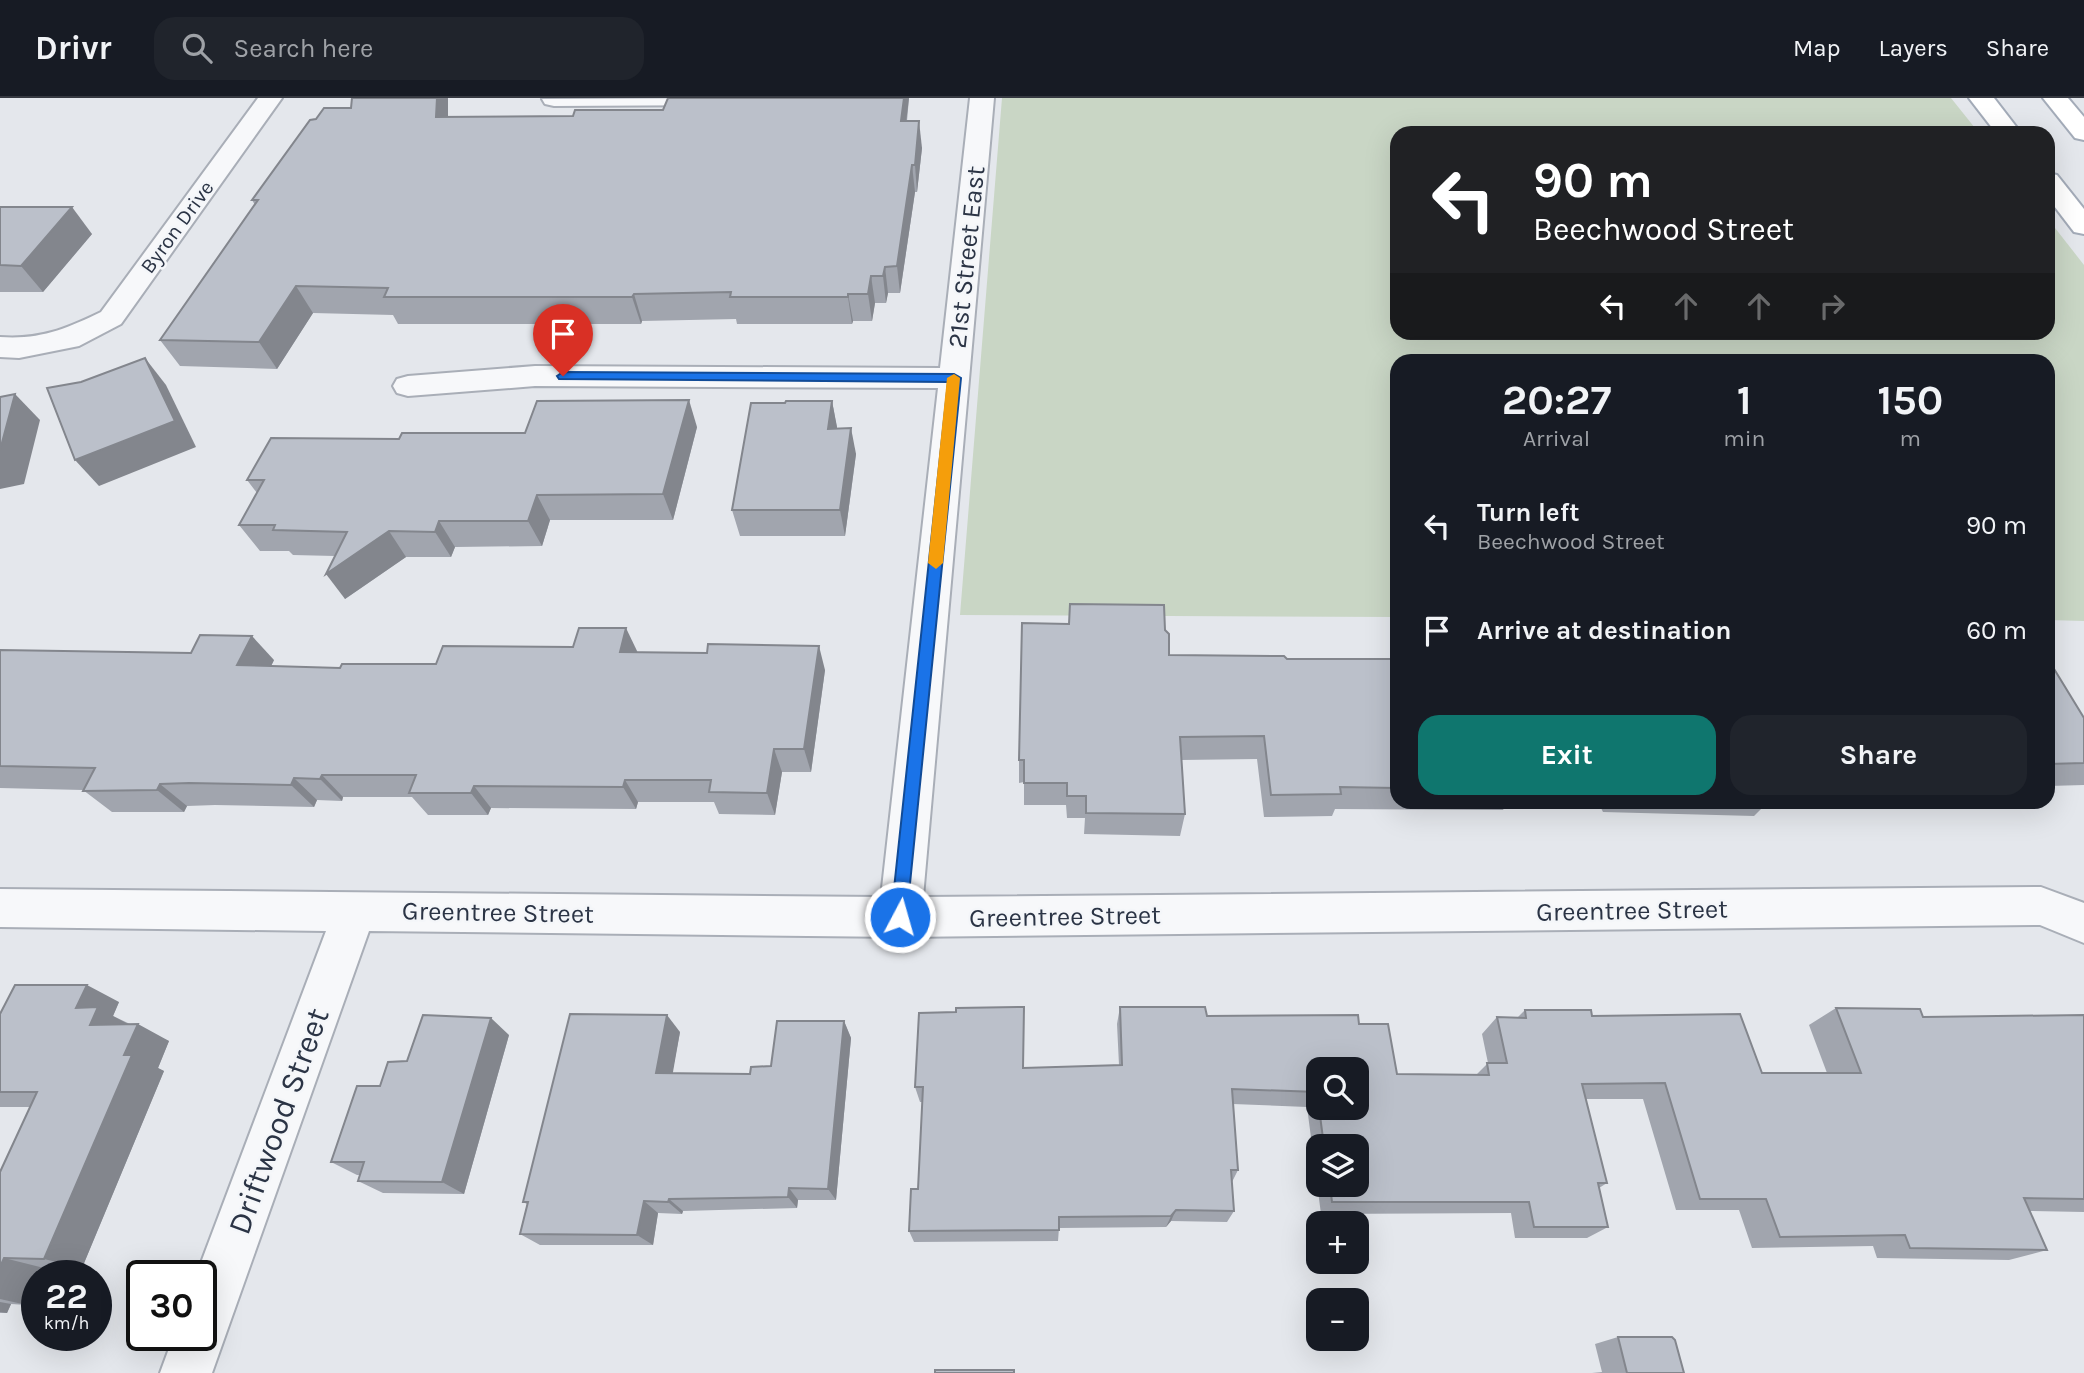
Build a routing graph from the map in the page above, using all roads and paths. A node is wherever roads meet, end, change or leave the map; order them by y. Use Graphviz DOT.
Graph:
graph roads {
  1 [pos="270,98"];
  2 [pos="734,98"];
  3 [pos="982,98"];
  4 [pos="1981,98"];
  5 [pos="2055,98"];
  6 [pos="554,99"];
  7 [pos="2003,126"];
  8 [pos="2084,133"];
  9 [pos="2055,190"];
  10 [pos="2084,226"];
  11 [pos="0,347"];
  12 [pos="954,378"];
  13 [pos="408,386"];
  14 [pos="0,908"];
  15 [pos="355,910"];
  16 [pos="900,917"];
  17 [pos="2084,923"];
  18 [pos="217,1287"];
  19 [pos="194,1351"];
  20 [pos="186,1373"];
  1 -- 11 [label="street, Byron Drive"];
  2 -- 6 [label="street"];
  3 -- 12 [label="street, 21st Street East"];
  4 -- 7 [label="main road"];
  5 -- 8 [label="main road"];
  9 -- 10 [label="main road"];
  12 -- 13 [label="street"];
  12 -- 16 [label="street, 21st Street East"];
  14 -- 15 [label="street, Greentree Street"];
  15 -- 16 [label="street, Greentree Street"];
  15 -- 18 [label="street, Driftwood Street"];
  16 -- 17 [label="street, Greentree Street"];
  19 -- 20 [label="street, Driftwood Street"];
}
